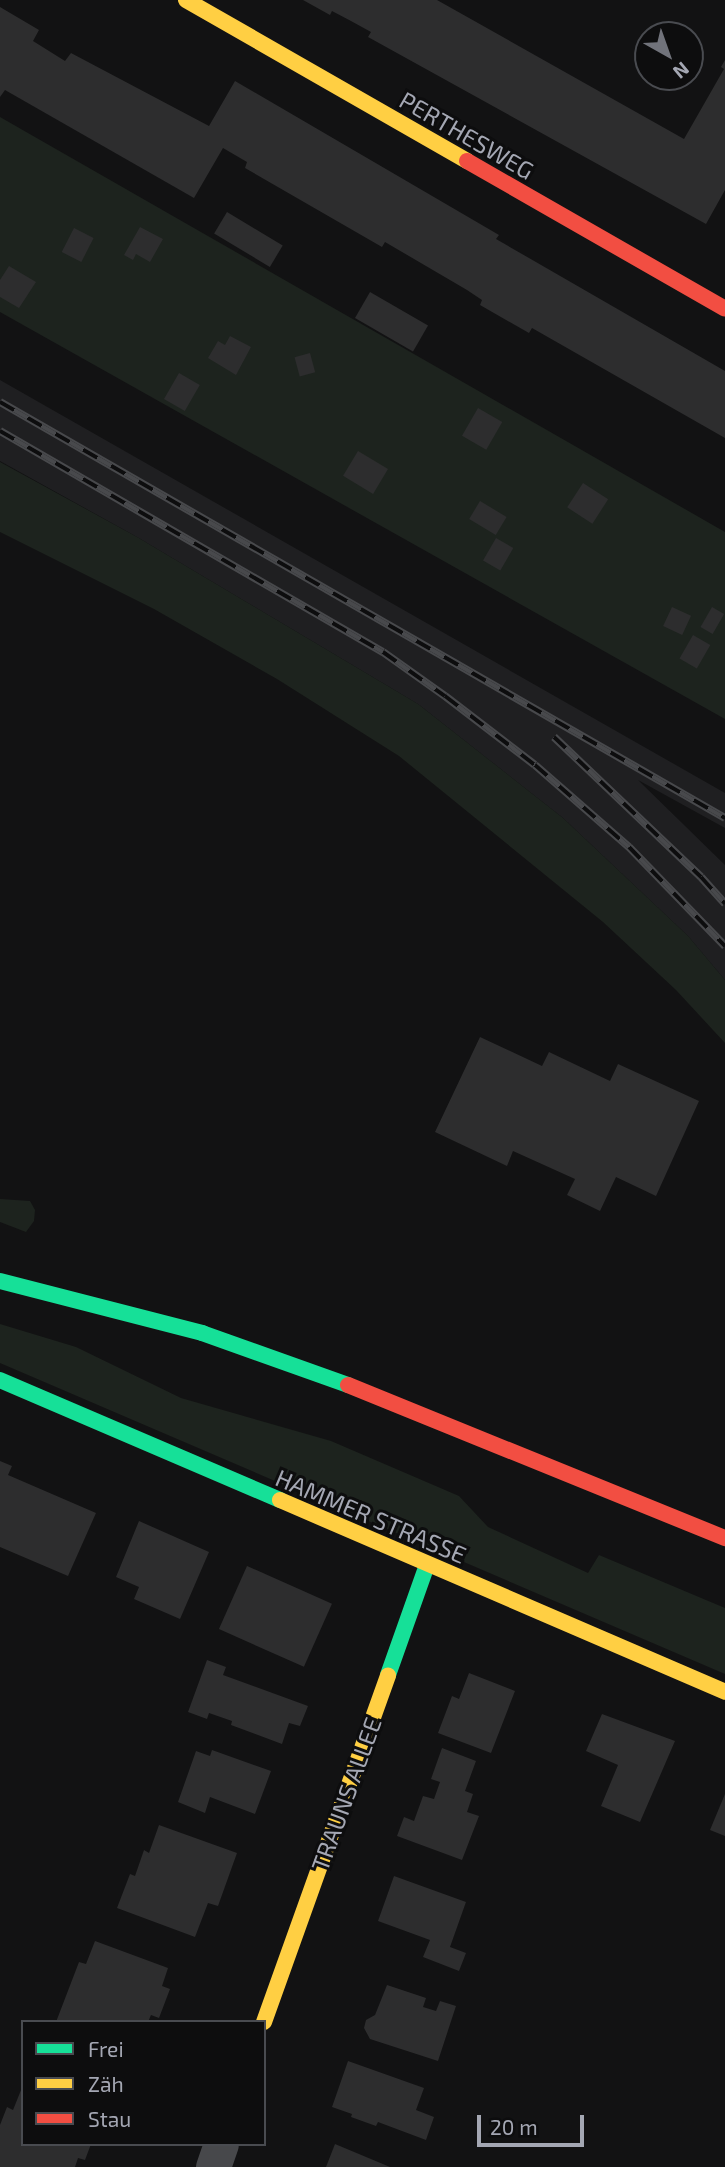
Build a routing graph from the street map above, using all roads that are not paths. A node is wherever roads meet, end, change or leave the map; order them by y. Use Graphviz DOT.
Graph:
graph roads {
  1 [pos="186,0"];
  2 [pos="725,309"];
  3 [pos="0,1281"];
  4 [pos="0,1380"];
  5 [pos="725,1538"];
  6 [pos="427,1565"];
  7 [pos="725,1692"];
  8 [pos="265,2020"];
  9 [pos="220,2146"];
  10 [pos="213,2167"];
  1 -- 2 [label="street, PERTHESWEG"];
  3 -- 5 [label="street"];
  4 -- 6 [label="street, HAMMER STRASSE"];
  6 -- 7 [label="street, HAMMER STRASSE"];
  6 -- 8 [label="street, TRAUNS ALLEE"];
  9 -- 10 [label="street"];
}
